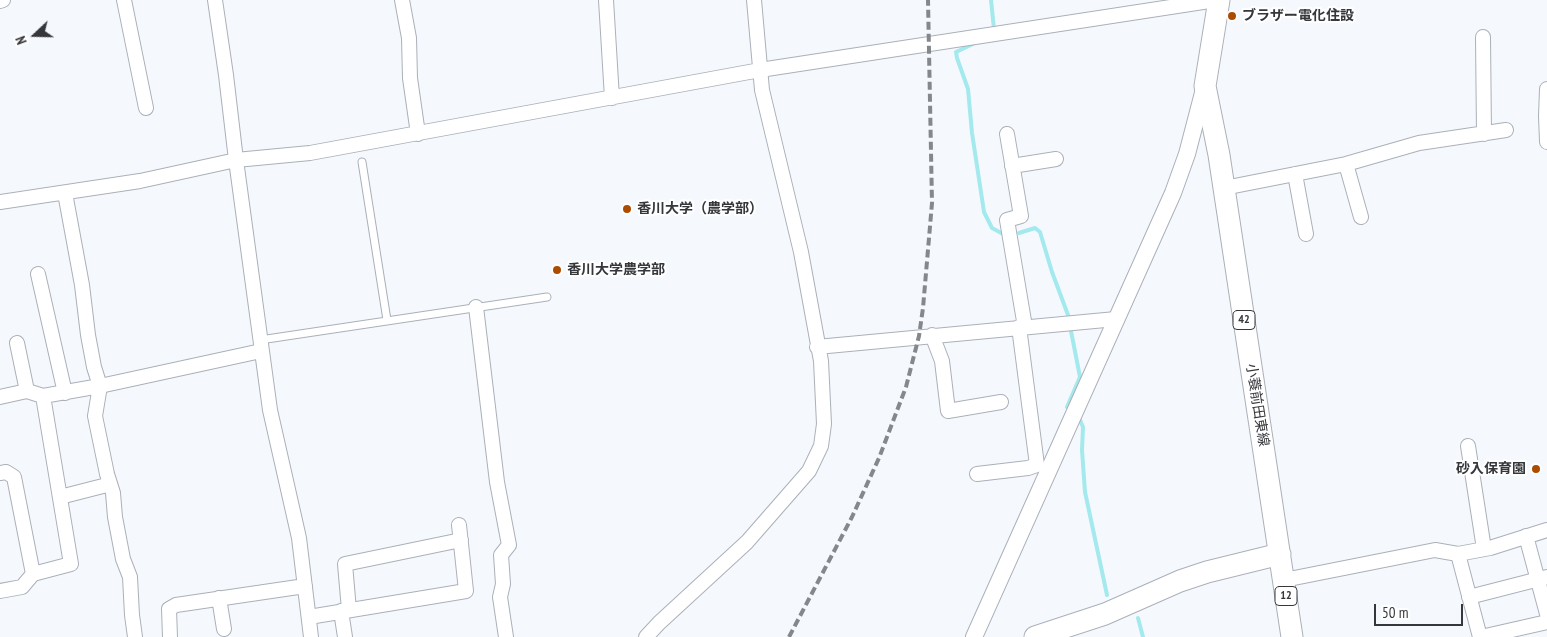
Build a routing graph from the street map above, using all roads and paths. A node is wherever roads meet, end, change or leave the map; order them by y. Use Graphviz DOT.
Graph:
graph roads {
  1 [pos="124,0"];
  2 [pos="215,0"];
  3 [pos="402,0"];
  4 [pos="606,0"];
  5 [pos="754,0"];
  6 [pos="1218,0"];
  7 [pos="1182,2"];
  8 [pos="1484,37"];
  9 [pos="760,70"];
  10 [pos="1205,86"];
  11 [pos="1547,89"];
  12 [pos="612,98"];
  13 [pos="146,108"];
  14 [pos="1506,130"];
  15 [pos="418,134"];
  16 [pos="1006,134"];
  17 [pos="1484,134"];
  18 [pos="1547,142"];
  19 [pos="1056,159"];
  20 [pos="236,160"];
  21 [pos="362,162"];
  22 [pos="1346,164"];
  23 [pos="1012,166"];
  24 [pos="1295,174"];
  25 [pos="1224,188"];
  26 [pos="66,193"];
  27 [pos="0,202"];
  28 [pos="1362,217"];
  29 [pos="1306,234"];
  30 [pos="38,274"];
  31 [pos="547,297"];
  32 [pos="476,307"];
  33 [pos="1116,319"];
  34 [pos="387,320"];
  35 [pos="1022,327"];
  36 [pos="932,335"];
  37 [pos="17,342"];
  38 [pos="261,345"];
  39 [pos="817,347"];
  40 [pos="100,386"];
  41 [pos="26,391"];
  42 [pos="65,393"];
  43 [pos="43,396"];
  44 [pos="0,397"];
  45 [pos="1000,402"];
  46 [pos="1468,446"];
  47 [pos="1043,466"];
  48 [pos="0,474"];
  49 [pos="977,474"];
  50 [pos="103,486"];
  51 [pos="60,497"];
  52 [pos="459,525"];
  53 [pos="1547,530"];
  54 [pos="1526,536"];
  55 [pos="461,540"];
  56 [pos="1484,549"];
  57 [pos="1280,554"];
  58 [pos="1458,554"];
  59 [pos="33,574"];
  60 [pos="1542,578"];
  61 [pos="1284,580"];
  62 [pos="305,586"];
  63 [pos="0,591"];
  64 [pos="1469,597"];
  65 [pos="219,598"];
  66 [pos="345,611"];
  67 [pos="1547,614"];
  68 [pos="309,617"];
  69 [pos="1547,622"];
  70 [pos="224,629"];
  71 [pos="136,637"];
  72 [pos="170,637"];
  73 [pos="311,637"];
  74 [pos="345,637"];
  75 [pos="506,637"];
  76 [pos="646,637"];
  77 [pos="974,637"];
  78 [pos="1036,637"];
  79 [pos="1292,637"];
  80 [pos="1481,637"];
  1 -- 13 [label="street"];
  2 -- 20 [label="street"];
  3 -- 15 [label="street"];
  4 -- 12 [label="street"];
  5 -- 9 [label="street"];
  6 -- 7 [label="street"];
  6 -- 10 [label="main road, 小蓑前田東線 / 42"];
  7 -- 9 [label="street"];
  8 -- 17 [label="street"];
  9 -- 12 [label="street"];
  9 -- 39 [label="street"];
  10 -- 25 [label="main road, 小蓑前田東線 / 42"];
  10 -- 33 [label="street"];
  11 -- 18 [label="street"];
  12 -- 15 [label="street"];
  14 -- 17 [label="street"];
  15 -- 20 [label="street"];
  16 -- 23 [label="street"];
  17 -- 22 [label="street"];
  19 -- 23 [label="street"];
  20 -- 26 [label="street"];
  20 -- 38 [label="street"];
  21 -- 34 [label="lane"];
  22 -- 24 [label="street"];
  22 -- 28 [label="street"];
  23 -- 35 [label="street"];
  24 -- 25 [label="street"];
  24 -- 29 [label="street"];
  25 -- 57 [label="main road, 小蓑前田東線 / 42"];
  26 -- 27 [label="street"];
  26 -- 40 [label="street"];
  30 -- 42 [label="street"];
  31 -- 32 [label="lane"];
  32 -- 34 [label="lane"];
  32 -- 75 [label="street"];
  33 -- 35 [label="street"];
  33 -- 47 [label="street"];
  34 -- 38 [label="lane"];
  35 -- 36 [label="street"];
  35 -- 47 [label="street"];
  36 -- 39 [label="street"];
  36 -- 45 [label="street"];
  37 -- 41 [label="street"];
  38 -- 40 [label="street"];
  38 -- 62 [label="street"];
  39 -- 76 [label="street"];
  40 -- 42 [label="street"];
  40 -- 71 [label="street"];
  41 -- 43 [label="street"];
  41 -- 44 [label="street"];
  42 -- 43 [label="street"];
  43 -- 51 [label="street"];
  46 -- 56 [label="street"];
  47 -- 49 [label="street"];
  47 -- 77 [label="street"];
  48 -- 59 [label="street"];
  50 -- 51 [label="street"];
  51 -- 59 [label="street"];
  52 -- 55 [label="street"];
  53 -- 54 [label="street"];
  54 -- 56 [label="street"];
  54 -- 60 [label="street"];
  55 -- 66 [label="street"];
  55 -- 66 [label="street"];
  56 -- 58 [label="street"];
  57 -- 61 [label="main road, 12"];
  57 -- 78 [label="main road"];
  58 -- 61 [label="street"];
  58 -- 64 [label="street"];
  59 -- 63 [label="street"];
  60 -- 64 [label="street"];
  60 -- 67 [label="street"];
  61 -- 79 [label="main road, 12"];
  62 -- 65 [label="street"];
  62 -- 68 [label="street"];
  64 -- 80 [label="street"];
  65 -- 70 [label="street"];
  65 -- 72 [label="street"];
  66 -- 68 [label="street"];
  66 -- 74 [label="street"];
  68 -- 73 [label="street"];
  69 -- 80 [label="street"];
}
